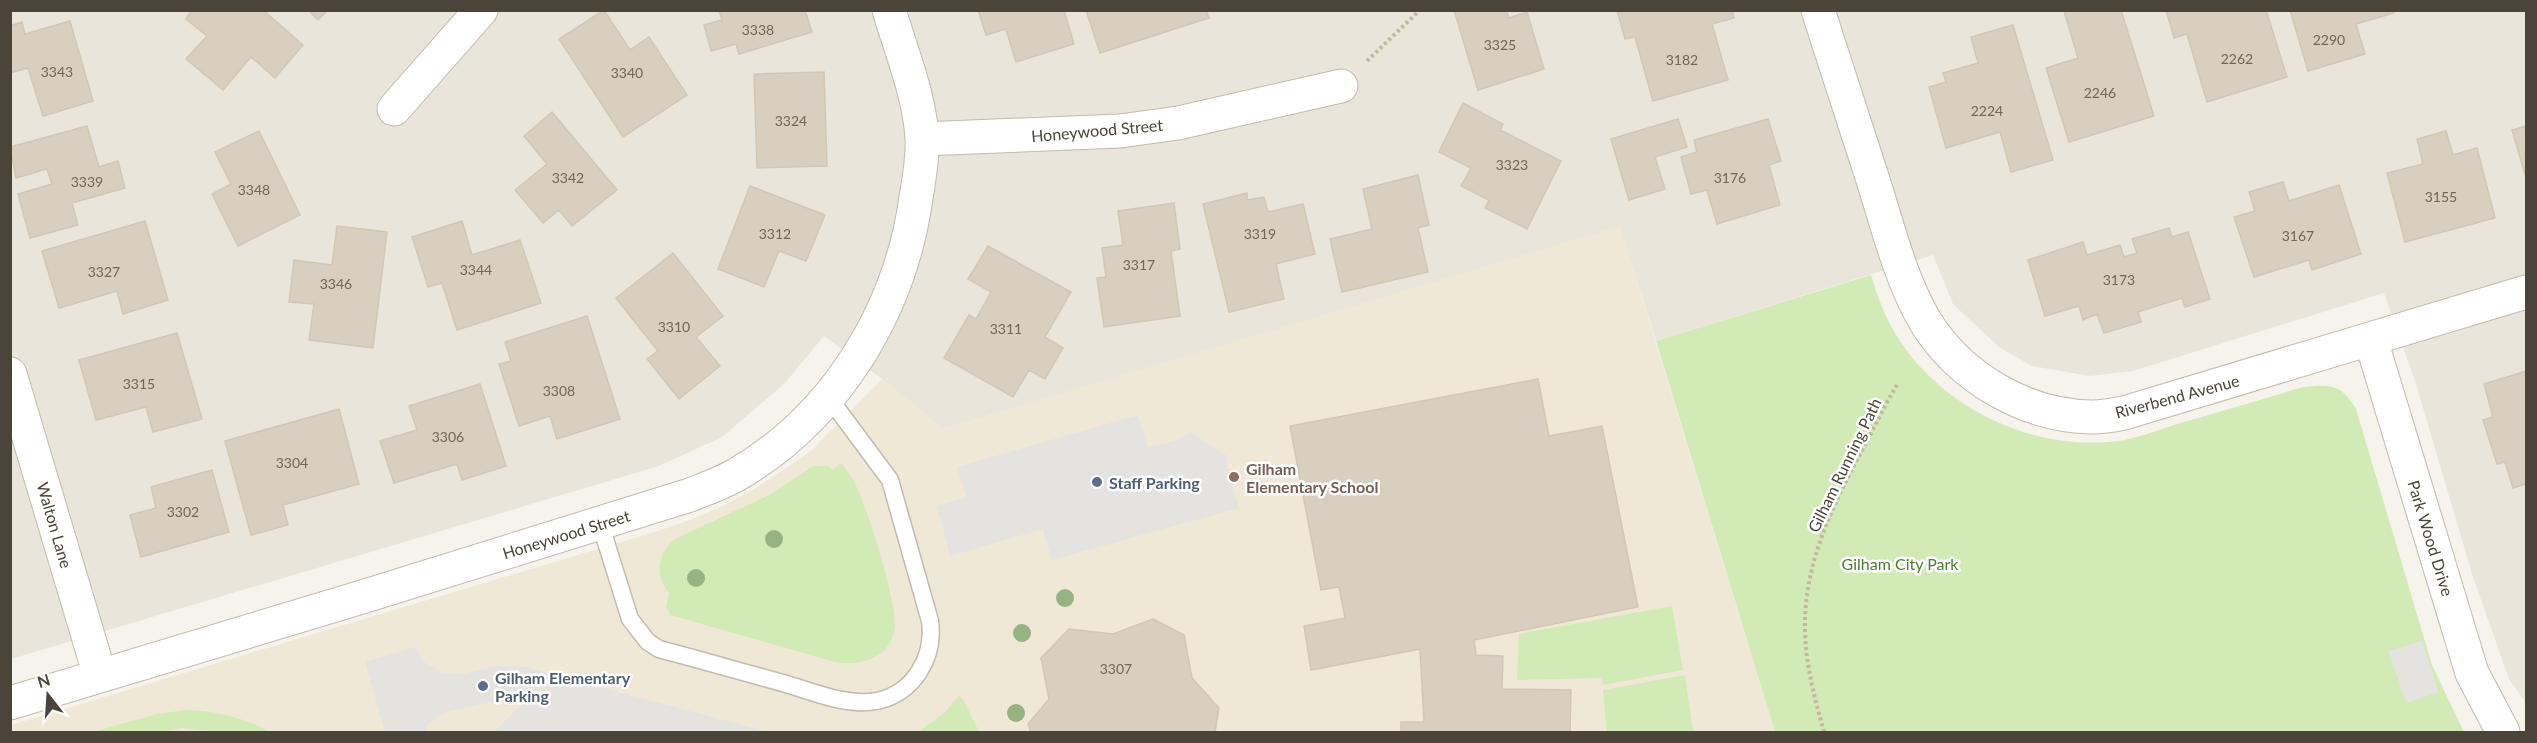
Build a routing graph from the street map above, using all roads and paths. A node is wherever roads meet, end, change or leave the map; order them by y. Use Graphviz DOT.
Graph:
graph roads {
  1 [pos="481,10"];
  2 [pos="889,10"];
  3 [pos="1420,10"];
  4 [pos="1818,10"];
  5 [pos="1341,86"];
  6 [pos="394,109"];
  7 [pos="922,139"];
  8 [pos="2526,292"];
  9 [pos="2371,340"];
  10 [pos="10,374"];
  11 [pos="1897,385"];
  12 [pos="826,399"];
  13 [pos="600,523"];
  14 [pos="100,676"];
  15 [pos="10,703"];
  16 [pos="1824,732"];
  17 [pos="2503,732"];
  1 -- 6 [label="street"];
  2 -- 7 [label="street, Honeywood Street"];
  3 -- 5 [label="path"];
  4 -- 9 [label="street, Riverbend Avenue"];
  5 -- 7 [label="street, Honeywood Street"];
  7 -- 12 [label="street, Honeywood Street"];
  8 -- 9 [label="street, Riverbend Avenue"];
  9 -- 17 [label="street, Park Wood Drive"];
  10 -- 14 [label="street, Walton Lane"];
  11 -- 16 [label="path, Gilham Running Path"];
  12 -- 13 [label="street, Honeywood Street"];
  12 -- 13 [label="lane"];
  13 -- 14 [label="street, Honeywood Street"];
  14 -- 15 [label="street, Honeywood Street"];
}
